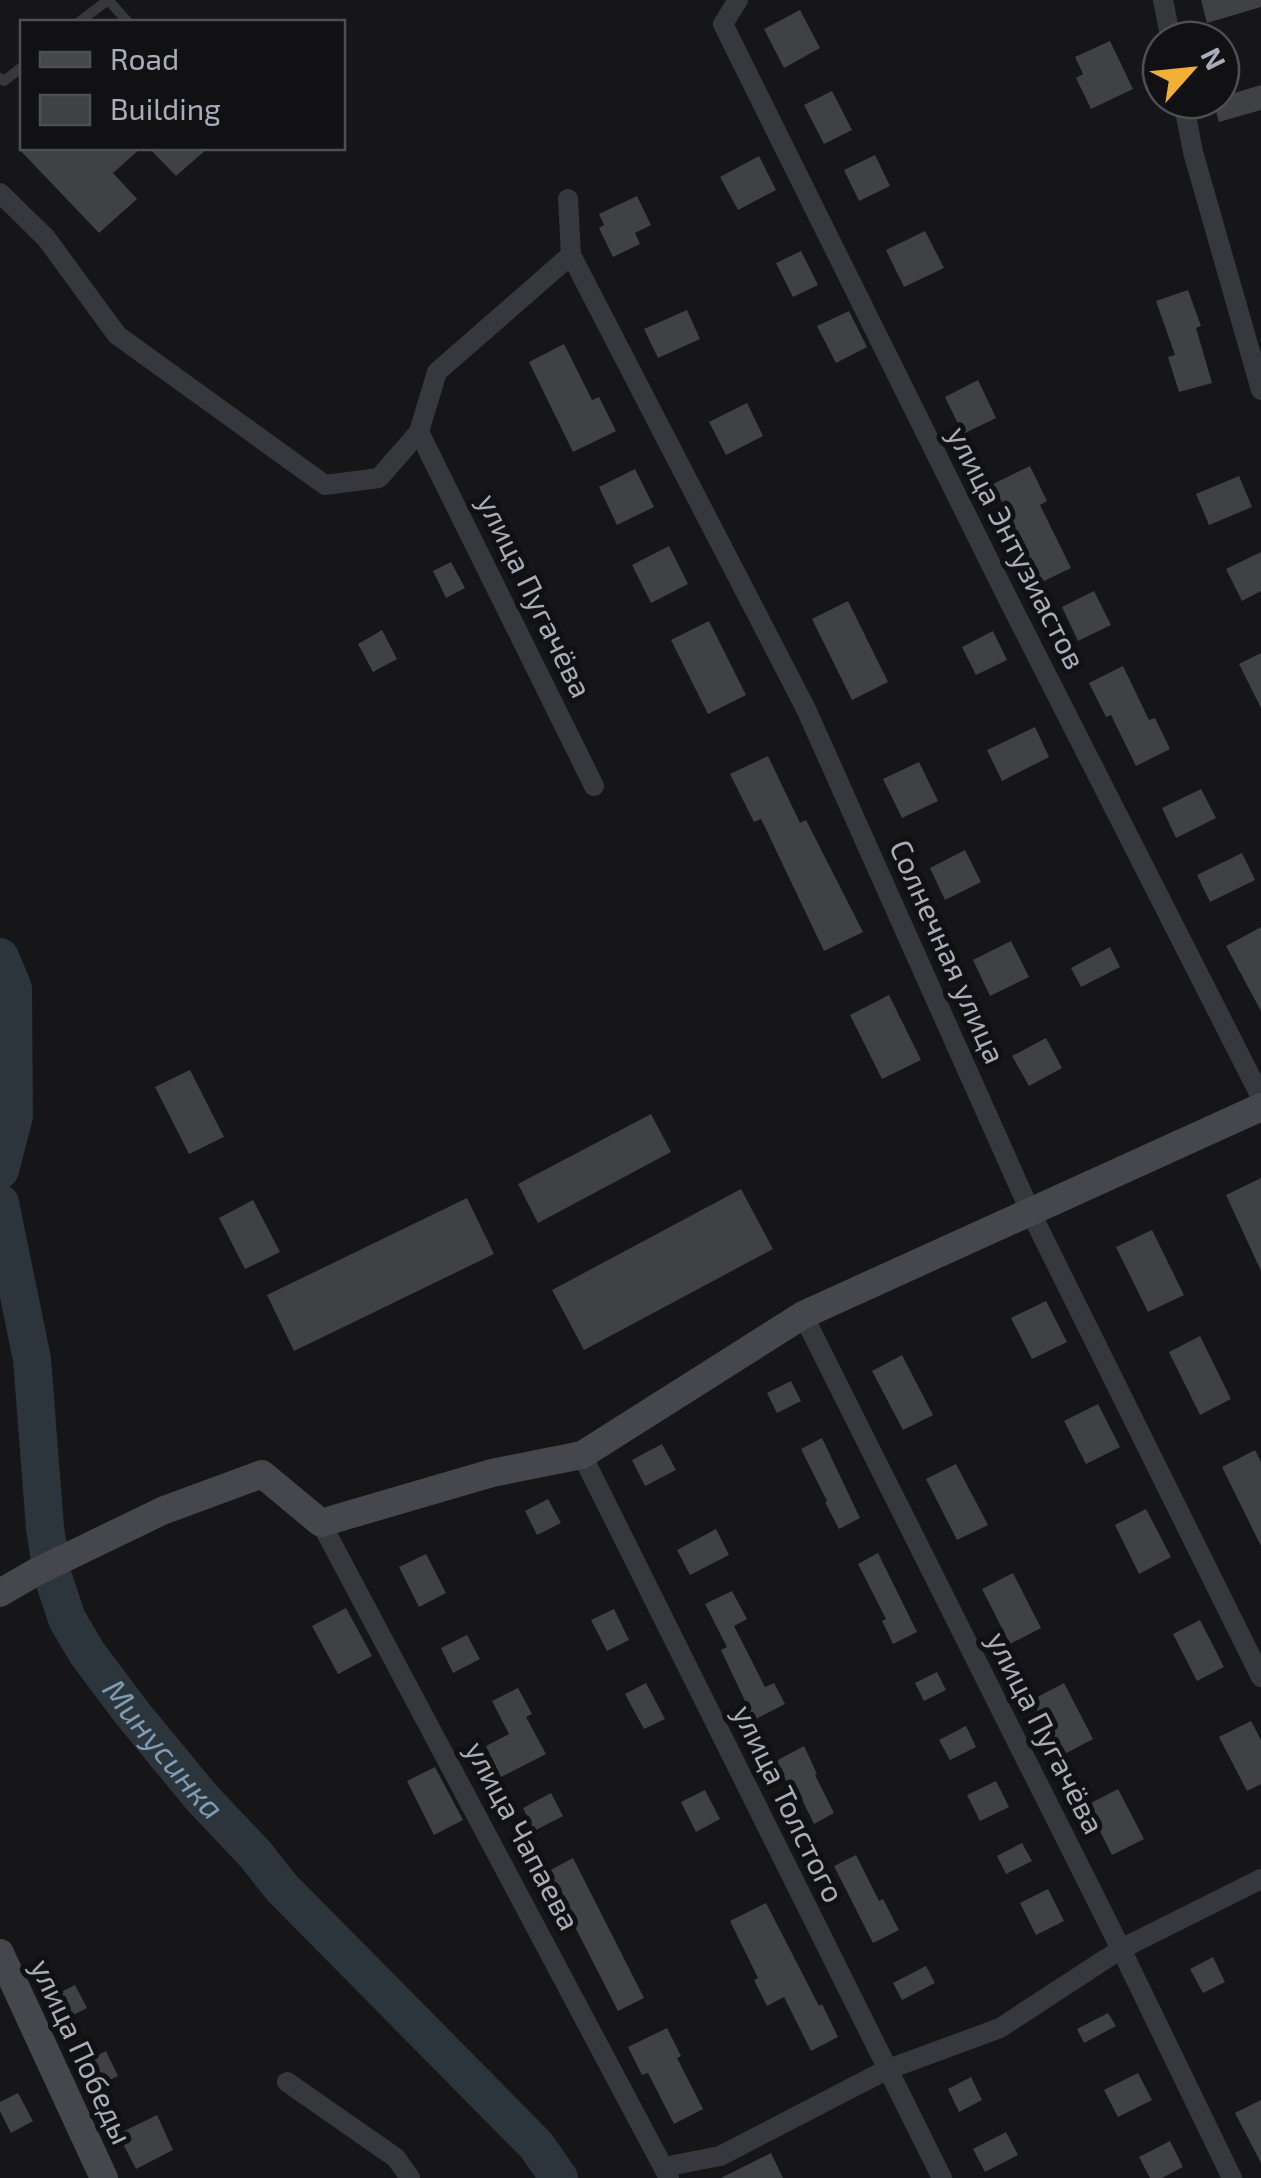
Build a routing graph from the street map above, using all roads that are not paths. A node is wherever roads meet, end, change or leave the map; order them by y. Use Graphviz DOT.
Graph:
graph roads {
  1 [pos="738,0"];
  2 [pos="83,20"];
  3 [pos="126,20"];
  4 [pos="20,69"];
  5 [pos="0,78"];
  6 [pos="1186,120"];
  7 [pos="0,193"];
  8 [pos="568,199"];
  9 [pos="572,255"];
  10 [pos="1261,390"];
  11 [pos="419,432"];
  12 [pos="594,786"];
  13 [pos="1261,1097"];
  14 [pos="1261,1106"];
  15 [pos="1030,1213"];
  16 [pos="802,1315"];
  17 [pos="582,1455"];
  18 [pos="321,1523"];
  19 [pos="0,1593"];
  20 [pos="1261,1677"];
  21 [pos="1261,1879"];
  22 [pos="1120,1950"];
  23 [pos="0,1953"];
  24 [pos="886,2070"];
  25 [pos="287,2082"];
  26 [pos="667,2172"];
  27 [pos="104,2178"];
  28 [pos="410,2178"];
  29 [pos="942,2178"];
  30 [pos="1232,2178"];
  1 -- 13 [label="street, улица Энтузиастов"];
  2 -- 3 [label="lane"];
  4 -- 5 [label="lane"];
  6 -- 10 [label="street"];
  7 -- 11 [label="street"];
  8 -- 9 [label="street"];
  9 -- 11 [label="street"];
  9 -- 15 [label="street, Солнечная улица"];
  11 -- 12 [label="street, улица Пугачёва"];
  14 -- 15 [label="street"];
  15 -- 16 [label="street"];
  15 -- 20 [label="street, Солнечная улица"];
  16 -- 17 [label="street"];
  16 -- 22 [label="street, улица Пугачёва"];
  17 -- 18 [label="street"];
  17 -- 24 [label="street, улица Толстого"];
  18 -- 19 [label="street"];
  18 -- 26 [label="street, улица Чапаева"];
  21 -- 22 [label="street"];
  22 -- 24 [label="street"];
  22 -- 30 [label="street, улица Пугачёва"];
  23 -- 27 [label="street, улица Победы"];
  24 -- 26 [label="street"];
  24 -- 29 [label="street, улица Толстого"];
  25 -- 28 [label="street"];
}
